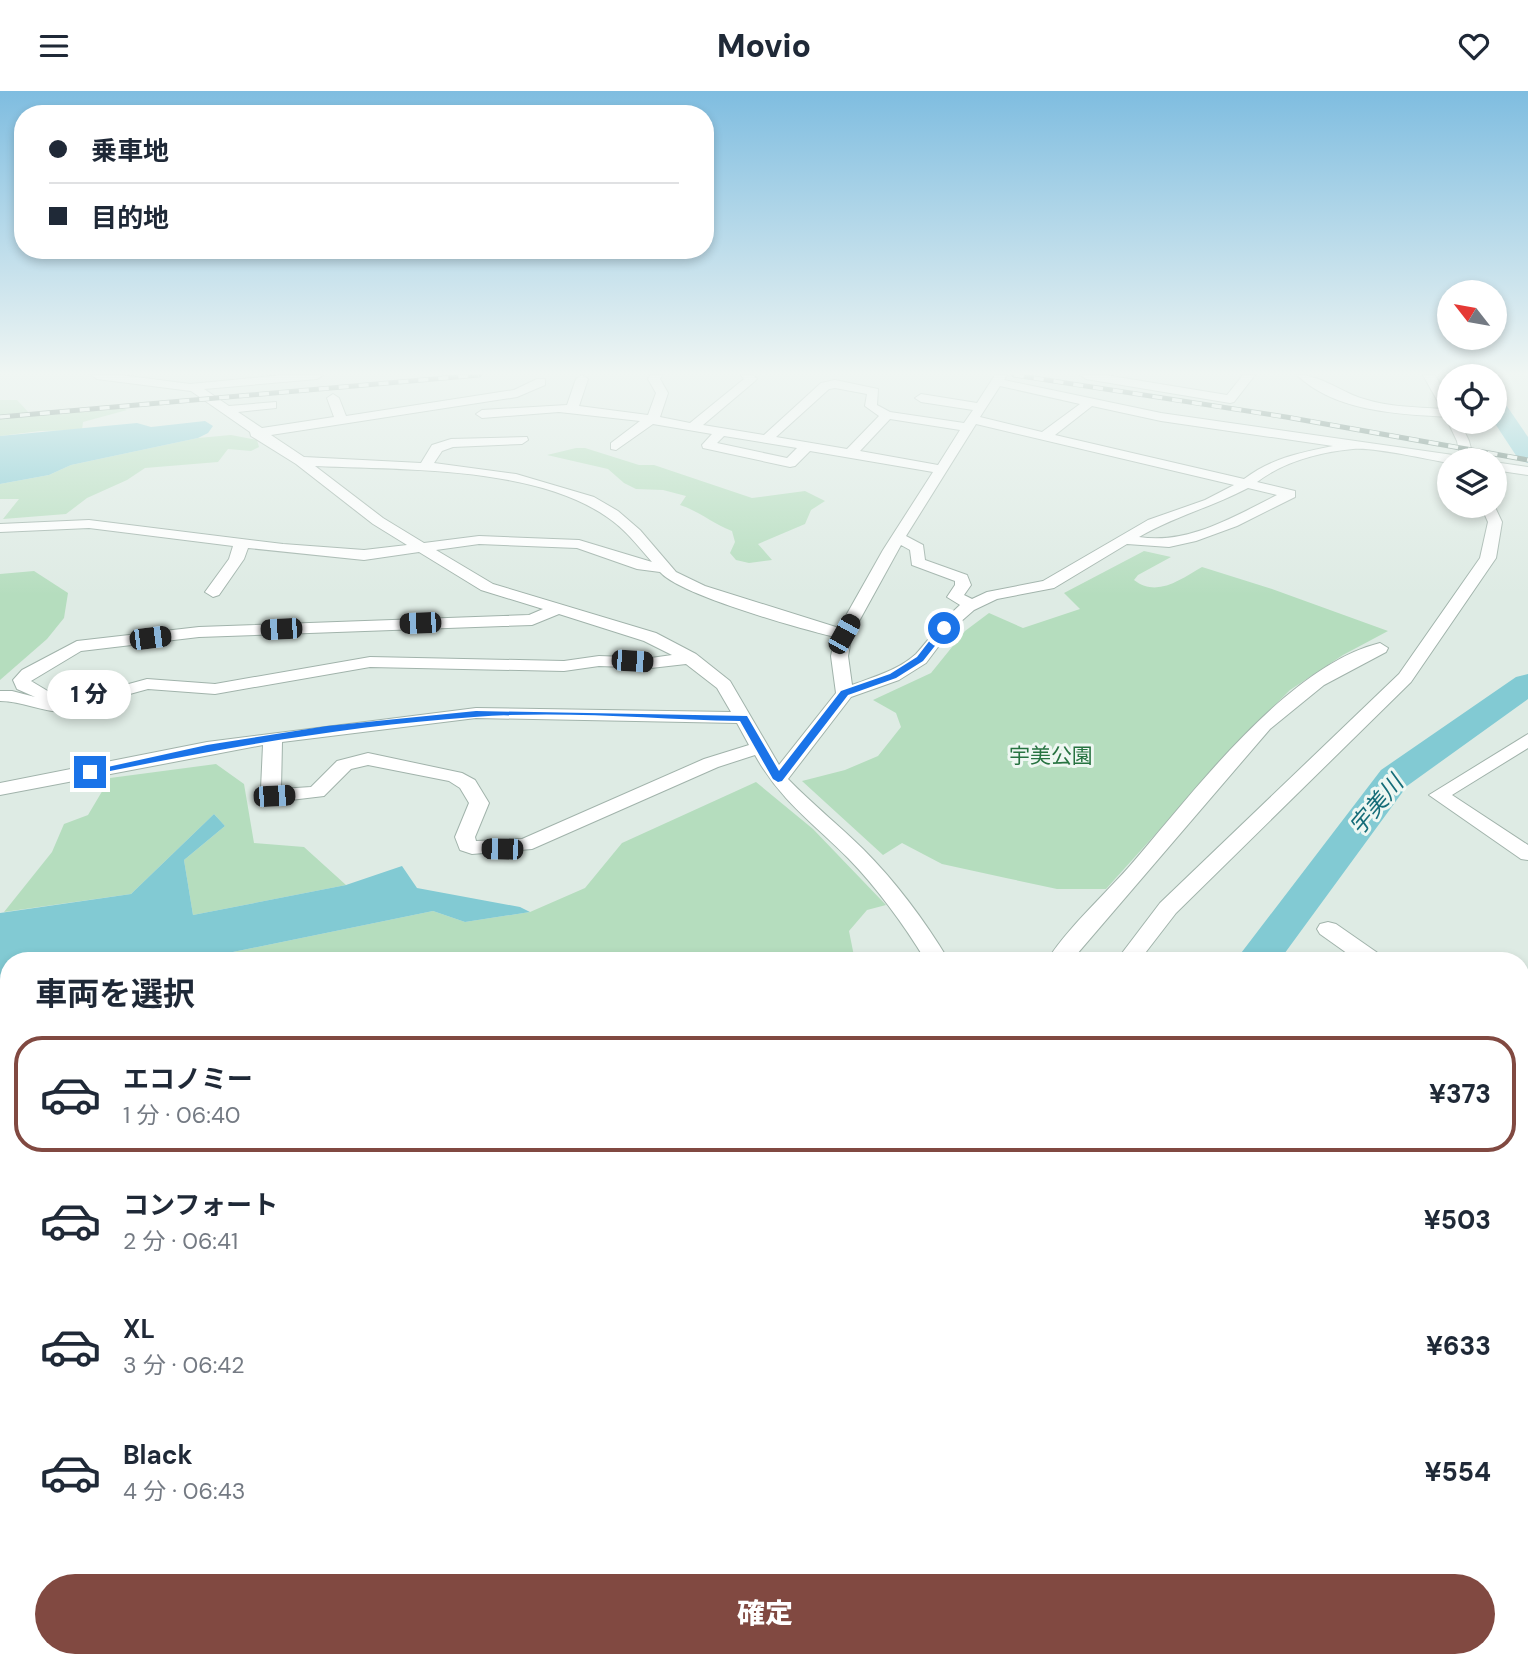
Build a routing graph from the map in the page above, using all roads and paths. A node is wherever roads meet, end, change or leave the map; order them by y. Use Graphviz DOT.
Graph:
graph roads {
  1 [pos="281,449"];
  2 [pos="437,449"];
  3 [pos="724,449"];
  4 [pos="804,449"];
  5 [pos="823,449"];
  6 [pos="855,449"];
  7 [pos="953,449"];
  8 [pos="1098,449"];
  9 [pos="1338,449"];
  10 [pos="1379,449"];
  11 [pos="851,453"];
  12 [pos="1437,457"];
  13 [pos="301,461"];
  14 [pos="425,466"];
  15 [pos="1507,468"];
  16 [pos="940,469"];
  17 [pos="1528,471"];
  18 [pos="1246,484"];
  19 [pos="1493,518"];
  20 [pos="0,528"];
  21 [pos="898,537"];
  22 [pos="1127,540"];
  23 [pos="242,543"];
  24 [pos="424,549"];
  25 [pos="665,568"];
  26 [pos="213,591"];
  27 [pos="972,605"];
  28 [pos="556,610"];
  29 [pos="844,634"];
  30 [pos="1381,648"];
  31 [pos="690,658"];
  32 [pos="845,693"];
  33 [pos="0,696"];
  34 [pos="54,707"];
  35 [pos="743,718"];
  36 [pos="273,738"];
  37 [pos="1528,740"];
  38 [pos="759,748"];
  39 [pos="778,779"];
  40 [pos="0,789"];
  41 [pos="1528,854"];
  42 [pos="1328,929"];
  43 [pos="932,952"];
  44 [pos="1066,952"];
  45 [pos="1134,952"];
  46 [pos="1361,952"];
  1 -- 13 [label="street"];
  2 -- 14 [label="street"];
  3 -- 4 [label="street"];
  5 -- 11 [label="street"];
  6 -- 11 [label="street"];
  7 -- 16 [label="street"];
  8 -- 18 [label="street"];
  9 -- 18 [label="street"];
  10 -- 12 [label="street"];
  11 -- 16 [label="street"];
  13 -- 14 [label="street"];
  13 -- 24 [label="street"];
  14 -- 25 [label="street"];
  15 -- 17 [label="street"];
  16 -- 21 [label="street"];
  18 -- 22 [label="street"];
  18 -- 22 [label="street"];
  19 -- 45 [label="street"];
  20 -- 23 [label="street"];
  21 -- 27 [label="street"];
  21 -- 29 [label="street"];
  22 -- 27 [label="street"];
  23 -- 24 [label="street"];
  23 -- 26 [label="street"];
  24 -- 25 [label="street"];
  24 -- 28 [label="street"];
  25 -- 29 [label="street"];
  27 -- 32 [label="street"];
  28 -- 31 [label="street"];
  28 -- 34 [label="street"];
  29 -- 32 [label="street"];
  30 -- 44 [label="street"];
  31 -- 34 [label="street"];
  31 -- 35 [label="street"];
  32 -- 39 [label="street"];
  33 -- 34 [label="street"];
  35 -- 36 [label="street"];
  35 -- 38 [label="street"];
  36 -- 38 [label="street"];
  36 -- 40 [label="street"];
  37 -- 41 [label="street"];
  38 -- 39 [label="street"];
  39 -- 43 [label="street"];
  42 -- 46 [label="street"];
}
